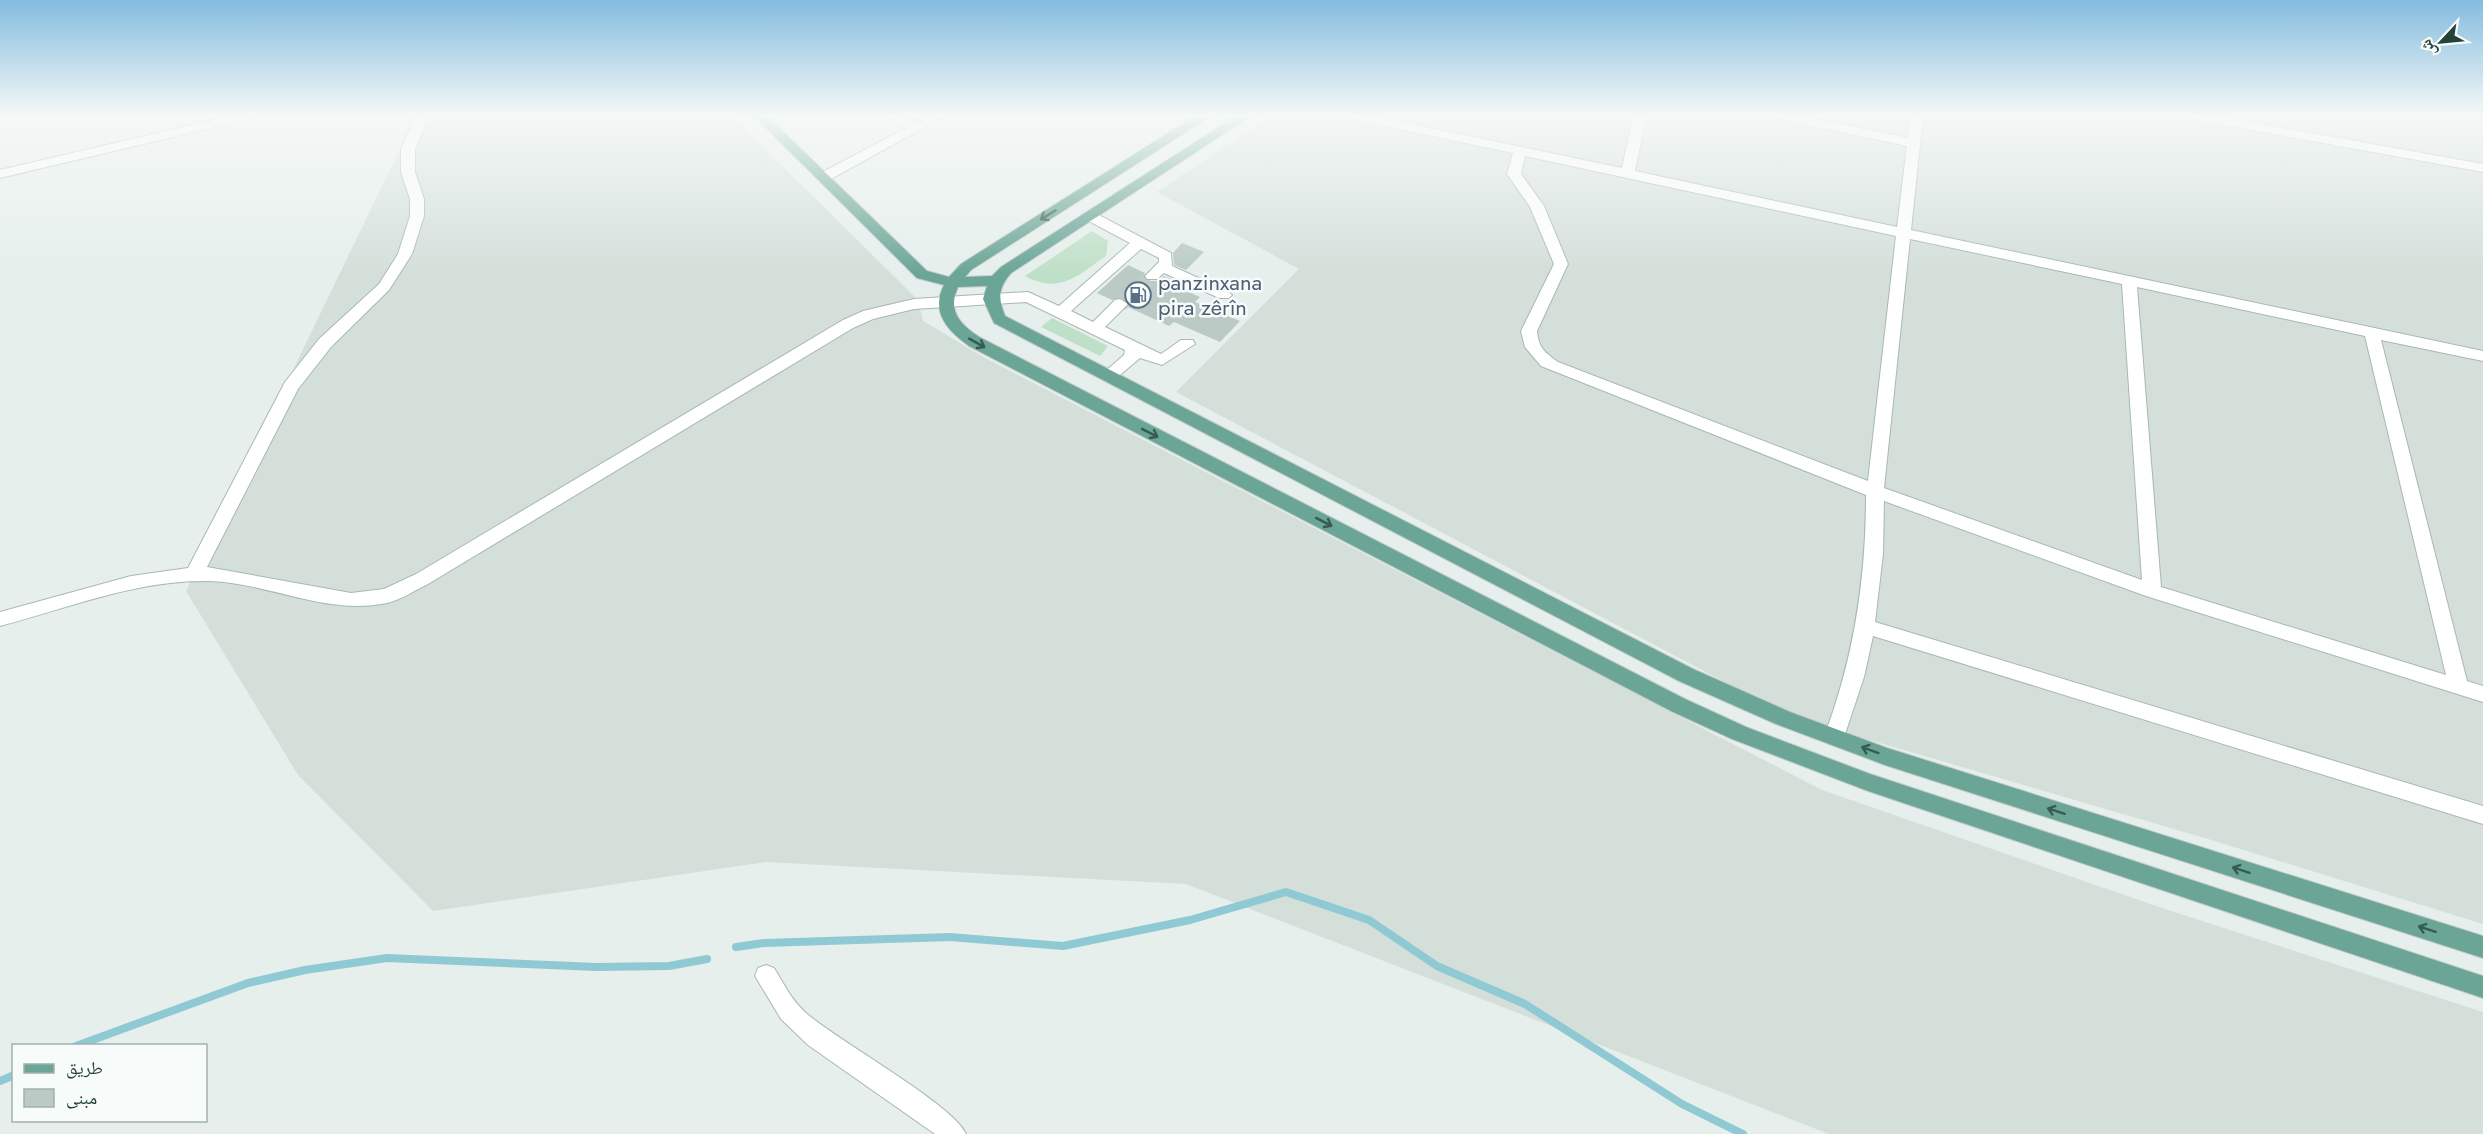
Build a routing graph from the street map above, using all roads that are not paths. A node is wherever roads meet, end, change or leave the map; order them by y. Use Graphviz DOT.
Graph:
graph roads {
  1 [pos="21,169"];
  2 [pos="408,169"];
  3 [pos="816,169"];
  4 [pos="839,169"];
  5 [pos="1116,169"];
  6 [pos="1163,169"];
  7 [pos="1515,169"];
  8 [pos="1604,169"];
  9 [pos="1629,169"];
  10 [pos="1911,169"];
  11 [pos="0,174"];
  12 [pos="1628,174"];
  13 [pos="824,177"];
  14 [pos="1090,216"];
  15 [pos="1905,232"];
  16 [pos="1140,242"];
  17 [pos="996,281"];
  18 [pos="951,282"];
  19 [pos="2129,282"];
  20 [pos="1224,295"];
  21 [pos="991,299"];
  22 [pos="945,301"];
  23 [pos="1120,304"];
  24 [pos="1061,312"];
  25 [pos="1095,328"];
  26 [pos="2372,333"];
  27 [pos="1187,344"];
  28 [pos="1135,350"];
  29 [pos="2483,356"];
  30 [pos="1108,376"];
  31 [pos="1875,491"];
  32 [pos="194,574"];
  33 [pos="2151,591"];
  34 [pos="0,619"];
  35 [pos="1867,627"];
  36 [pos="2459,687"];
  37 [pos="2483,694"];
  38 [pos="1834,737"];
  39 [pos="2483,815"];
  40 [pos="2483,947"];
  41 [pos="766,976"];
  42 [pos="2483,987"];
  43 [pos="954,1134"];
  1 -- 11 [label="street"];
  2 -- 32 [label="street"];
  3 -- 13 [label="main road"];
  4 -- 13 [label="street"];
  5 -- 18 [label="main road, one-way"];
  6 -- 14 [label="main road"];
  7 -- 31 [label="street"];
  8 -- 12 [label="street"];
  9 -- 12 [label="street"];
  10 -- 15 [label="street"];
  12 -- 15 [label="street"];
  13 -- 18 [label="main road"];
  14 -- 16 [label="street"];
  14 -- 17 [label="main road"];
  15 -- 19 [label="street"];
  15 -- 31 [label="street"];
  16 -- 20 [label="street"];
  16 -- 24 [label="street"];
  17 -- 18 [label="main road"];
  17 -- 21 [label="main road"];
  18 -- 22 [label="main road"];
  19 -- 26 [label="street"];
  19 -- 33 [label="street"];
  21 -- 22 [label="street"];
  21 -- 24 [label="street"];
  21 -- 30 [label="main road"];
  22 -- 32 [label="street"];
  22 -- 42 [label="main road, one-way"];
  23 -- 25 [label="street"];
  24 -- 25 [label="street"];
  25 -- 28 [label="street"];
  26 -- 29 [label="street"];
  26 -- 36 [label="street"];
  27 -- 28 [label="street"];
  28 -- 30 [label="street"];
  30 -- 38 [label="main road"];
  31 -- 33 [label="street"];
  31 -- 35 [label="street"];
  32 -- 34 [label="street"];
  33 -- 36 [label="street"];
  35 -- 38 [label="street"];
  35 -- 39 [label="street"];
  36 -- 37 [label="street"];
  40 -- 38 [label="main road, one-way"];
  41 -- 43 [label="street"];
}
